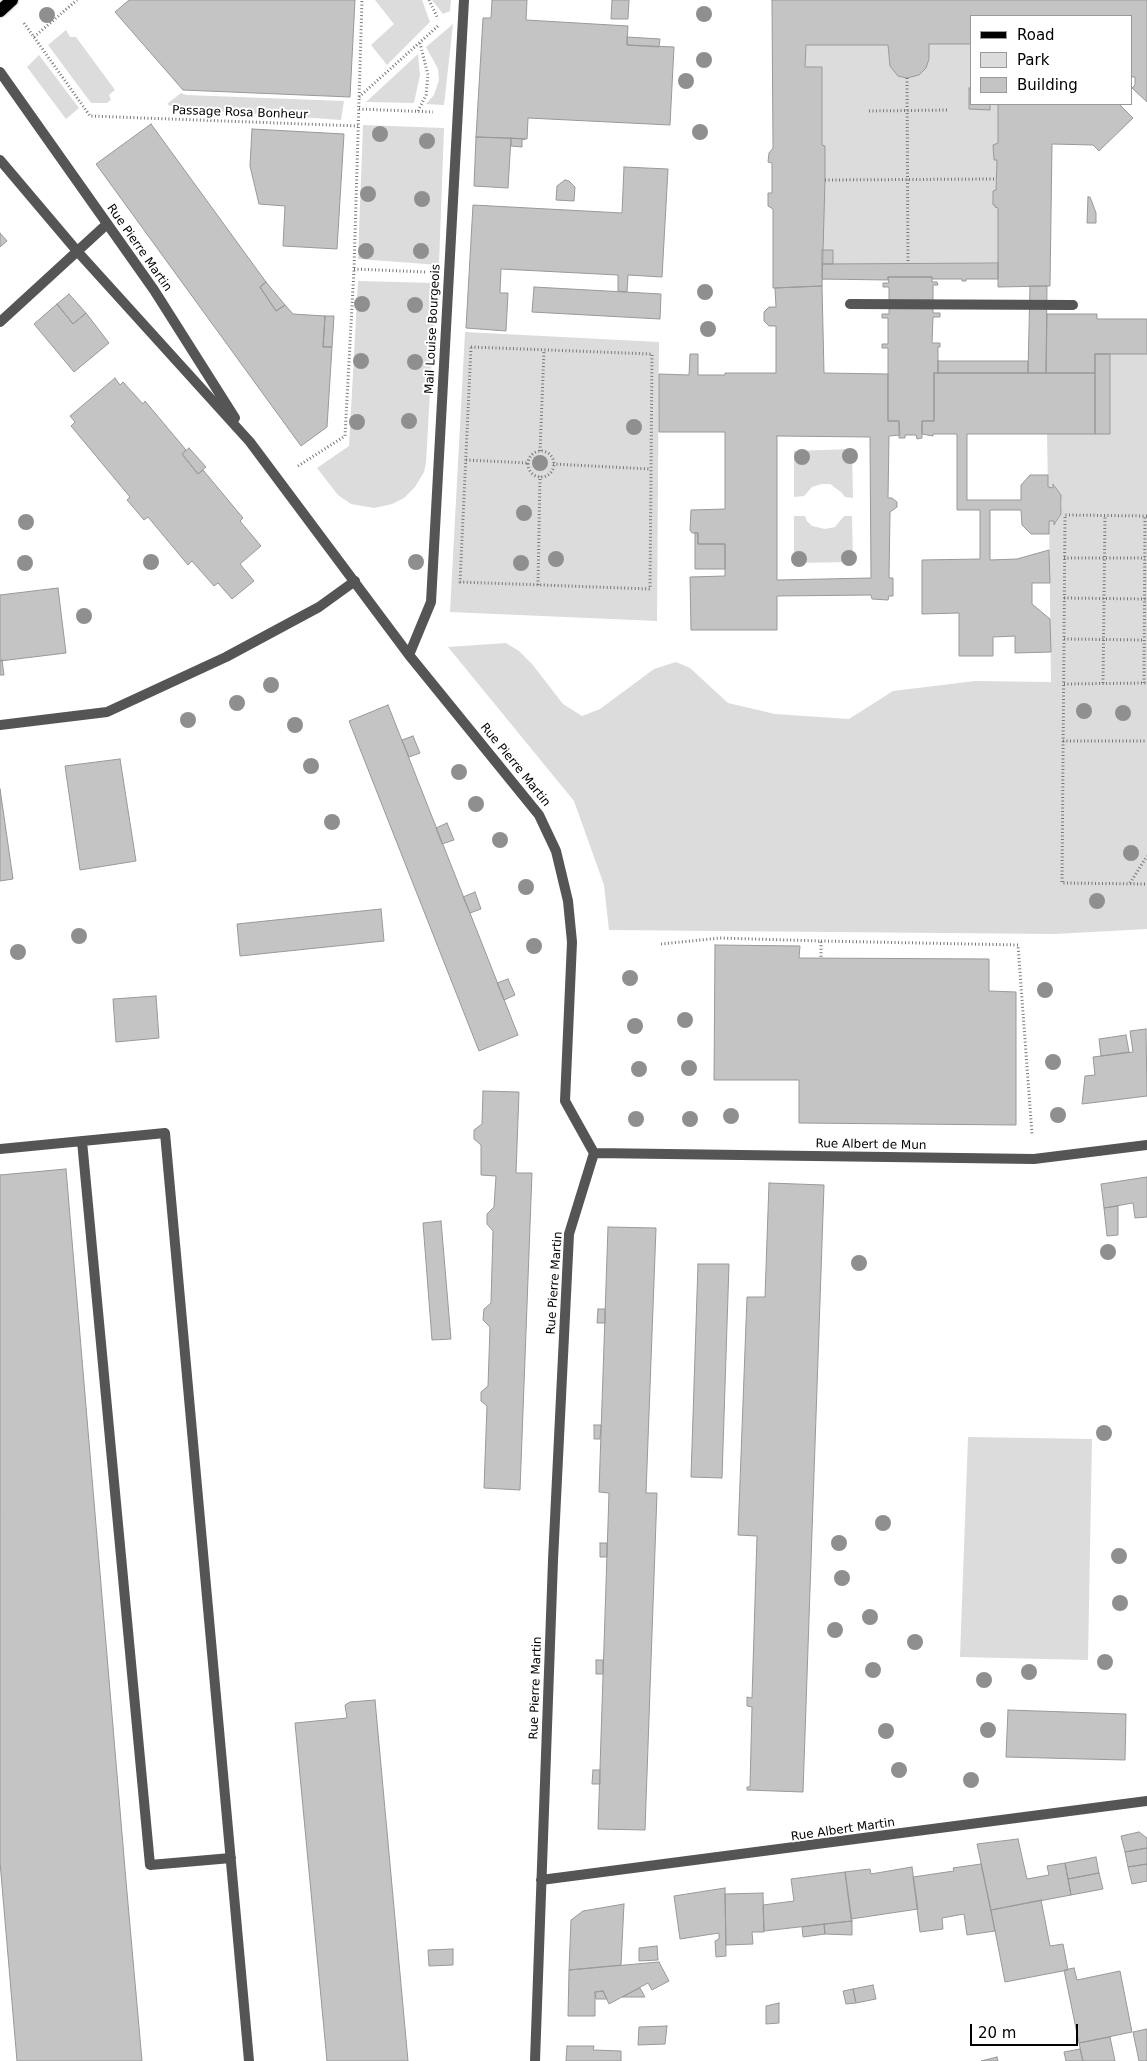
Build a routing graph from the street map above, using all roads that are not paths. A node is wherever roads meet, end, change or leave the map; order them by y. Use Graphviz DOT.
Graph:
graph roads {
  1 [pos="464,0"];
  2 [pos="0,72"];
  3 [pos="0,160"];
  4 [pos="107,224"];
  5 [pos="77,251"];
  6 [pos="850,304"];
  7 [pos="1073,305"];
  8 [pos="0,322"];
  9 [pos="250,442"];
  10 [pos="354,581"];
  11 [pos="409,655"];
  12 [pos="0,725"];
  13 [pos="82,1141"];
  14 [pos="1147,1145"];
  15 [pos="0,1149"];
  16 [pos="594,1153"];
  17 [pos="1147,1801"];
  18 [pos="231,1858"];
  19 [pos="541,1880"];
  20 [pos="249,2061"];
  21 [pos="535,2061"];
  1 -- 11 [label="street, Mail Louise Bourgeois"];
  2 -- 4 [label="street, Rue Pierre Martin"];
  3 -- 5 [label="street, Rue Pierre Martin"];
  4 -- 5 [label="street"];
  4 -- 9 [label="street, Rue Pierre Martin"];
  5 -- 8 [label="street"];
  5 -- 9 [label="street, Rue Pierre Martin"];
  6 -- 7 [label="street"];
  9 -- 10 [label="street, Rue Pierre Martin"];
  10 -- 11 [label="street, Rue Pierre Martin"];
  10 -- 12 [label="street"];
  11 -- 16 [label="street, Rue Pierre Martin"];
  13 -- 15 [label="street"];
  13 -- 18 [label="street"];
  13 -- 18 [label="street"];
  14 -- 16 [label="street, Rue Albert de Mun"];
  16 -- 19 [label="street, Rue Pierre Martin"];
  17 -- 19 [label="street, Rue Albert Martin"];
  18 -- 20 [label="street"];
  19 -- 21 [label="street, Rue Pierre Martin"];
}
